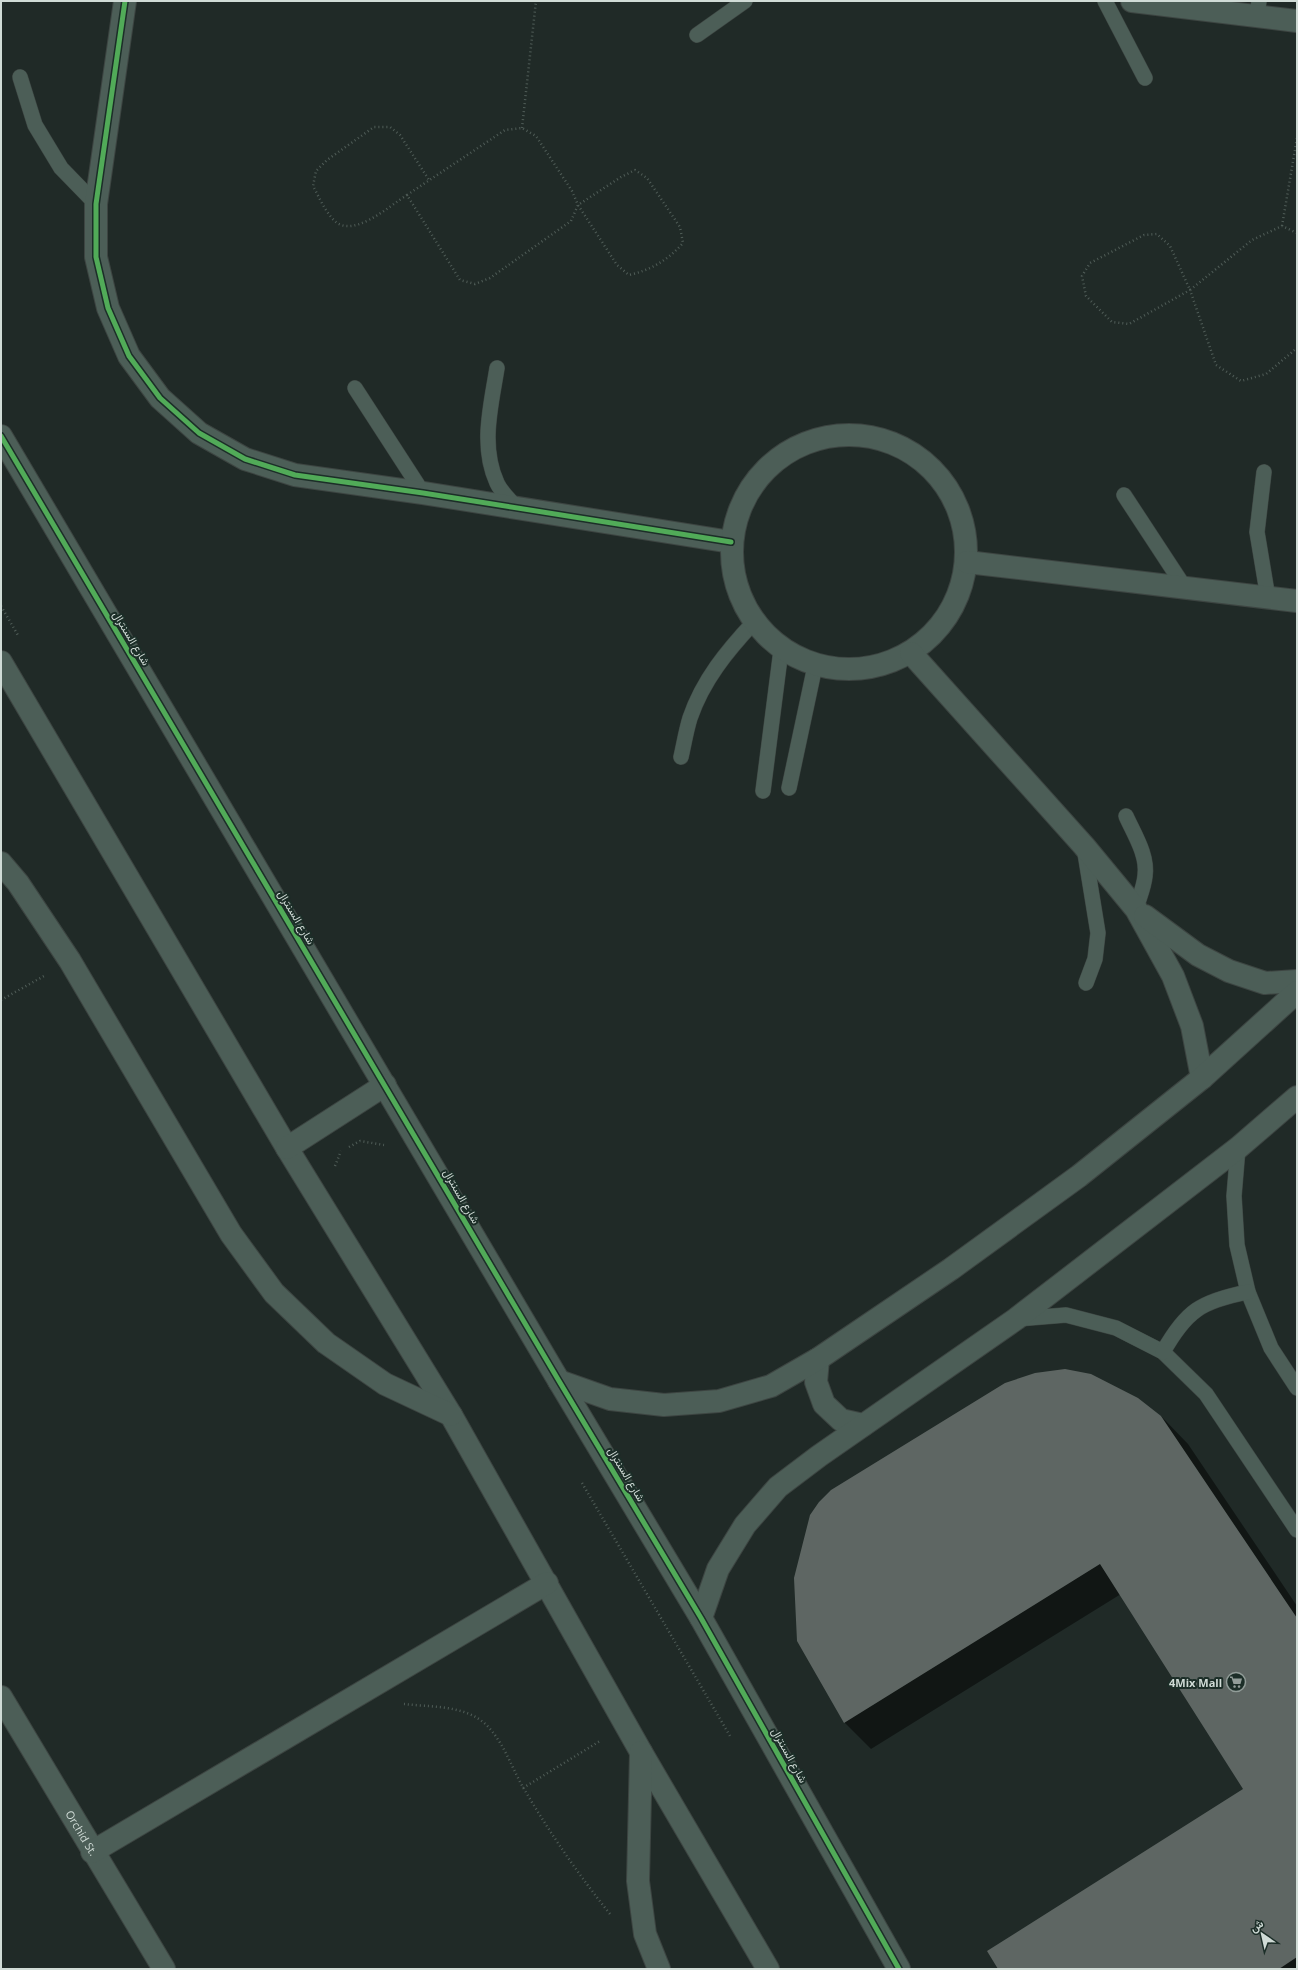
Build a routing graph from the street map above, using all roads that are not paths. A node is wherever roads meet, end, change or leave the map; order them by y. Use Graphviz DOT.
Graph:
graph roads {
  1 [pos="125,1"];
  2 [pos="744,1"];
  3 [pos="1106,1"];
  4 [pos="1132,1"];
  5 [pos="1258,9"];
  6 [pos="1297,21"];
  7 [pos="697,35"];
  8 [pos="20,78"];
  9 [pos="1145,78"];
  10 [pos="96,204"];
  11 [pos="496,368"];
  12 [pos="355,388"];
  13 [pos="1,436"];
  14 [pos="1264,472"];
  15 [pos="423,492"];
  16 [pos="1124,495"];
  17 [pos="516,508"];
  18 [pos="731,542"];
  19 [pos="967,562"];
  20 [pos="1186,588"];
  21 [pos="1268,598"];
  22 [pos="1297,601"];
  23 [pos="754,622"];
  24 [pos="781,650"];
  25 [pos="911,653"];
  26 [pos="1,662"];
  27 [pos="815,666"];
  28 [pos="681,757"];
  29 [pos="788,788"];
  30 [pos="763,791"];
  31 [pos="1126,816"];
  32 [pos="1084,846"];
  33 [pos="1,863"];
  34 [pos="1136,909"];
  35 [pos="1297,981"];
  36 [pos="1086,983"];
  37 [pos="1297,992"];
  38 [pos="1202,1078"];
  39 [pos="385,1085"];
  40 [pos="1297,1097"];
  41 [pos="287,1148"];
  42 [pos="1238,1148"];
  43 [pos="1248,1292"];
  44 [pos="1016,1319"];
  45 [pos="1163,1352"];
  46 [pos="818,1359"];
  47 [pos="559,1381"];
  48 [pos="1297,1388"];
  49 [pos="451,1415"];
  50 [pos="862,1425"];
  51 [pos="1297,1530"];
  52 [pos="547,1583"];
  53 [pos="701,1618"];
  54 [pos="1,1696"];
  55 [pos="641,1752"];
  56 [pos="92,1852"];
  57 [pos="164,1969"];
  58 [pos="659,1969"];
  59 [pos="768,1969"];
  60 [pos="899,1969"];
  1 -- 10 [label="street"];
  2 -- 7 [label="lane"];
  3 -- 9 [label="lane"];
  4 -- 5 [label="street"];
  5 -- 6 [label="street"];
  8 -- 10 [label="lane"];
  10 -- 15 [label="street"];
  11 -- 17 [label="lane"];
  12 -- 15 [label="lane"];
  13 -- 39 [label="street, شارع السنترال"];
  14 -- 21 [label="lane"];
  15 -- 17 [label="street"];
  16 -- 20 [label="lane"];
  17 -- 18 [label="street"];
  18 -- 19 [label="street"];
  18 -- 23 [label="street"];
  19 -- 20 [label="street"];
  19 -- 25 [label="street"];
  20 -- 21 [label="street"];
  21 -- 22 [label="street"];
  23 -- 24 [label="street"];
  23 -- 28 [label="lane"];
  24 -- 27 [label="street"];
  24 -- 30 [label="lane"];
  25 -- 27 [label="street"];
  25 -- 32 [label="street"];
  26 -- 41 [label="street"];
  27 -- 29 [label="lane"];
  31 -- 34 [label="lane"];
  32 -- 34 [label="street"];
  32 -- 36 [label="lane"];
  33 -- 49 [label="street"];
  34 -- 35 [label="street"];
  34 -- 38 [label="street"];
  37 -- 38 [label="street"];
  38 -- 46 [label="street"];
  39 -- 41 [label="street"];
  39 -- 47 [label="street, شارع السنترال"];
  40 -- 42 [label="street"];
  41 -- 49 [label="street"];
  42 -- 43 [label="lane"];
  42 -- 44 [label="street"];
  43 -- 45 [label="lane"];
  43 -- 48 [label="lane"];
  44 -- 45 [label="lane"];
  44 -- 50 [label="street"];
  45 -- 51 [label="lane"];
  46 -- 47 [label="street"];
  46 -- 50 [label="street"];
  47 -- 53 [label="street, شارع السنترال"];
  49 -- 52 [label="street"];
  50 -- 53 [label="street"];
  52 -- 55 [label="street"];
  52 -- 56 [label="street"];
  53 -- 60 [label="street, شارع السنترال"];
  54 -- 56 [label="street, Orchid St."];
  55 -- 58 [label="street"];
  55 -- 59 [label="street"];
  56 -- 57 [label="street, Orchid St."];
}
